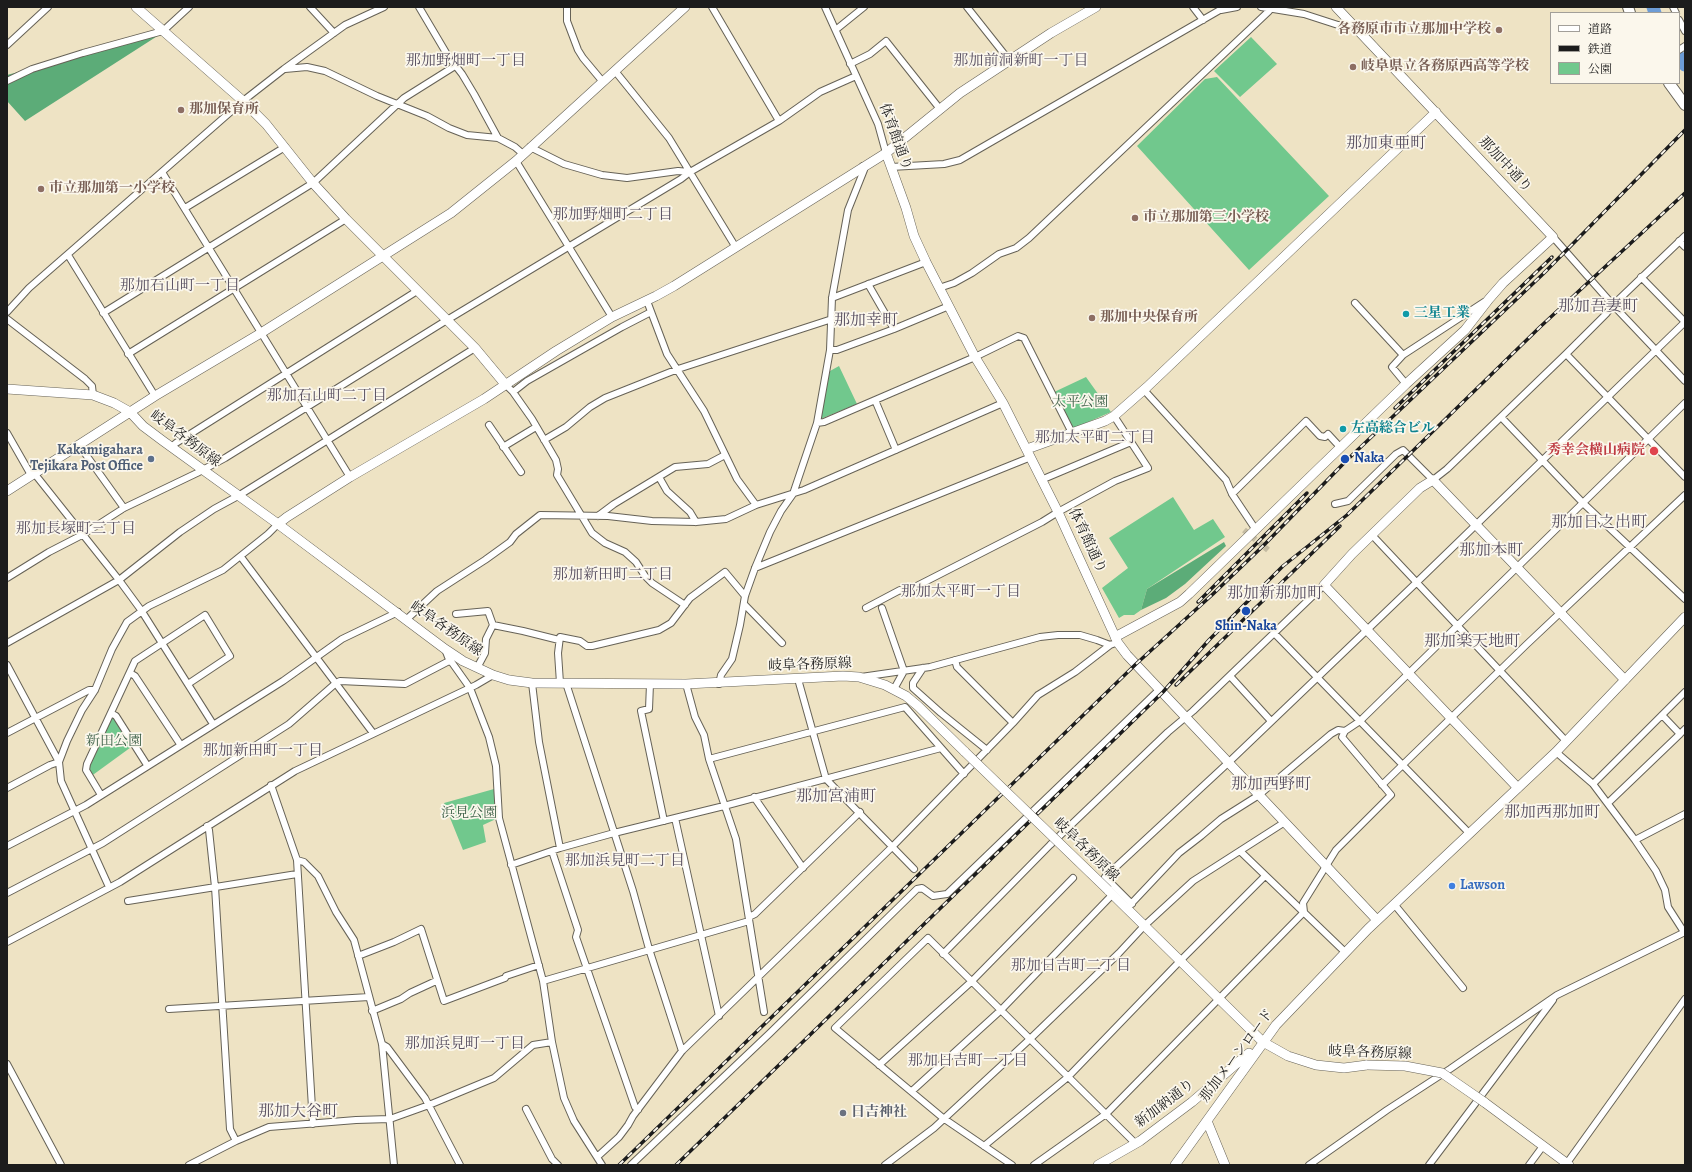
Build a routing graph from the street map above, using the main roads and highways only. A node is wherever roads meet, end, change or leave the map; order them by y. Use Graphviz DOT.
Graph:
graph roads {
  1 [pos="1670,84"];
  2 [pos="1685,104"];
  1 -- 2 [label="main road"];
}
